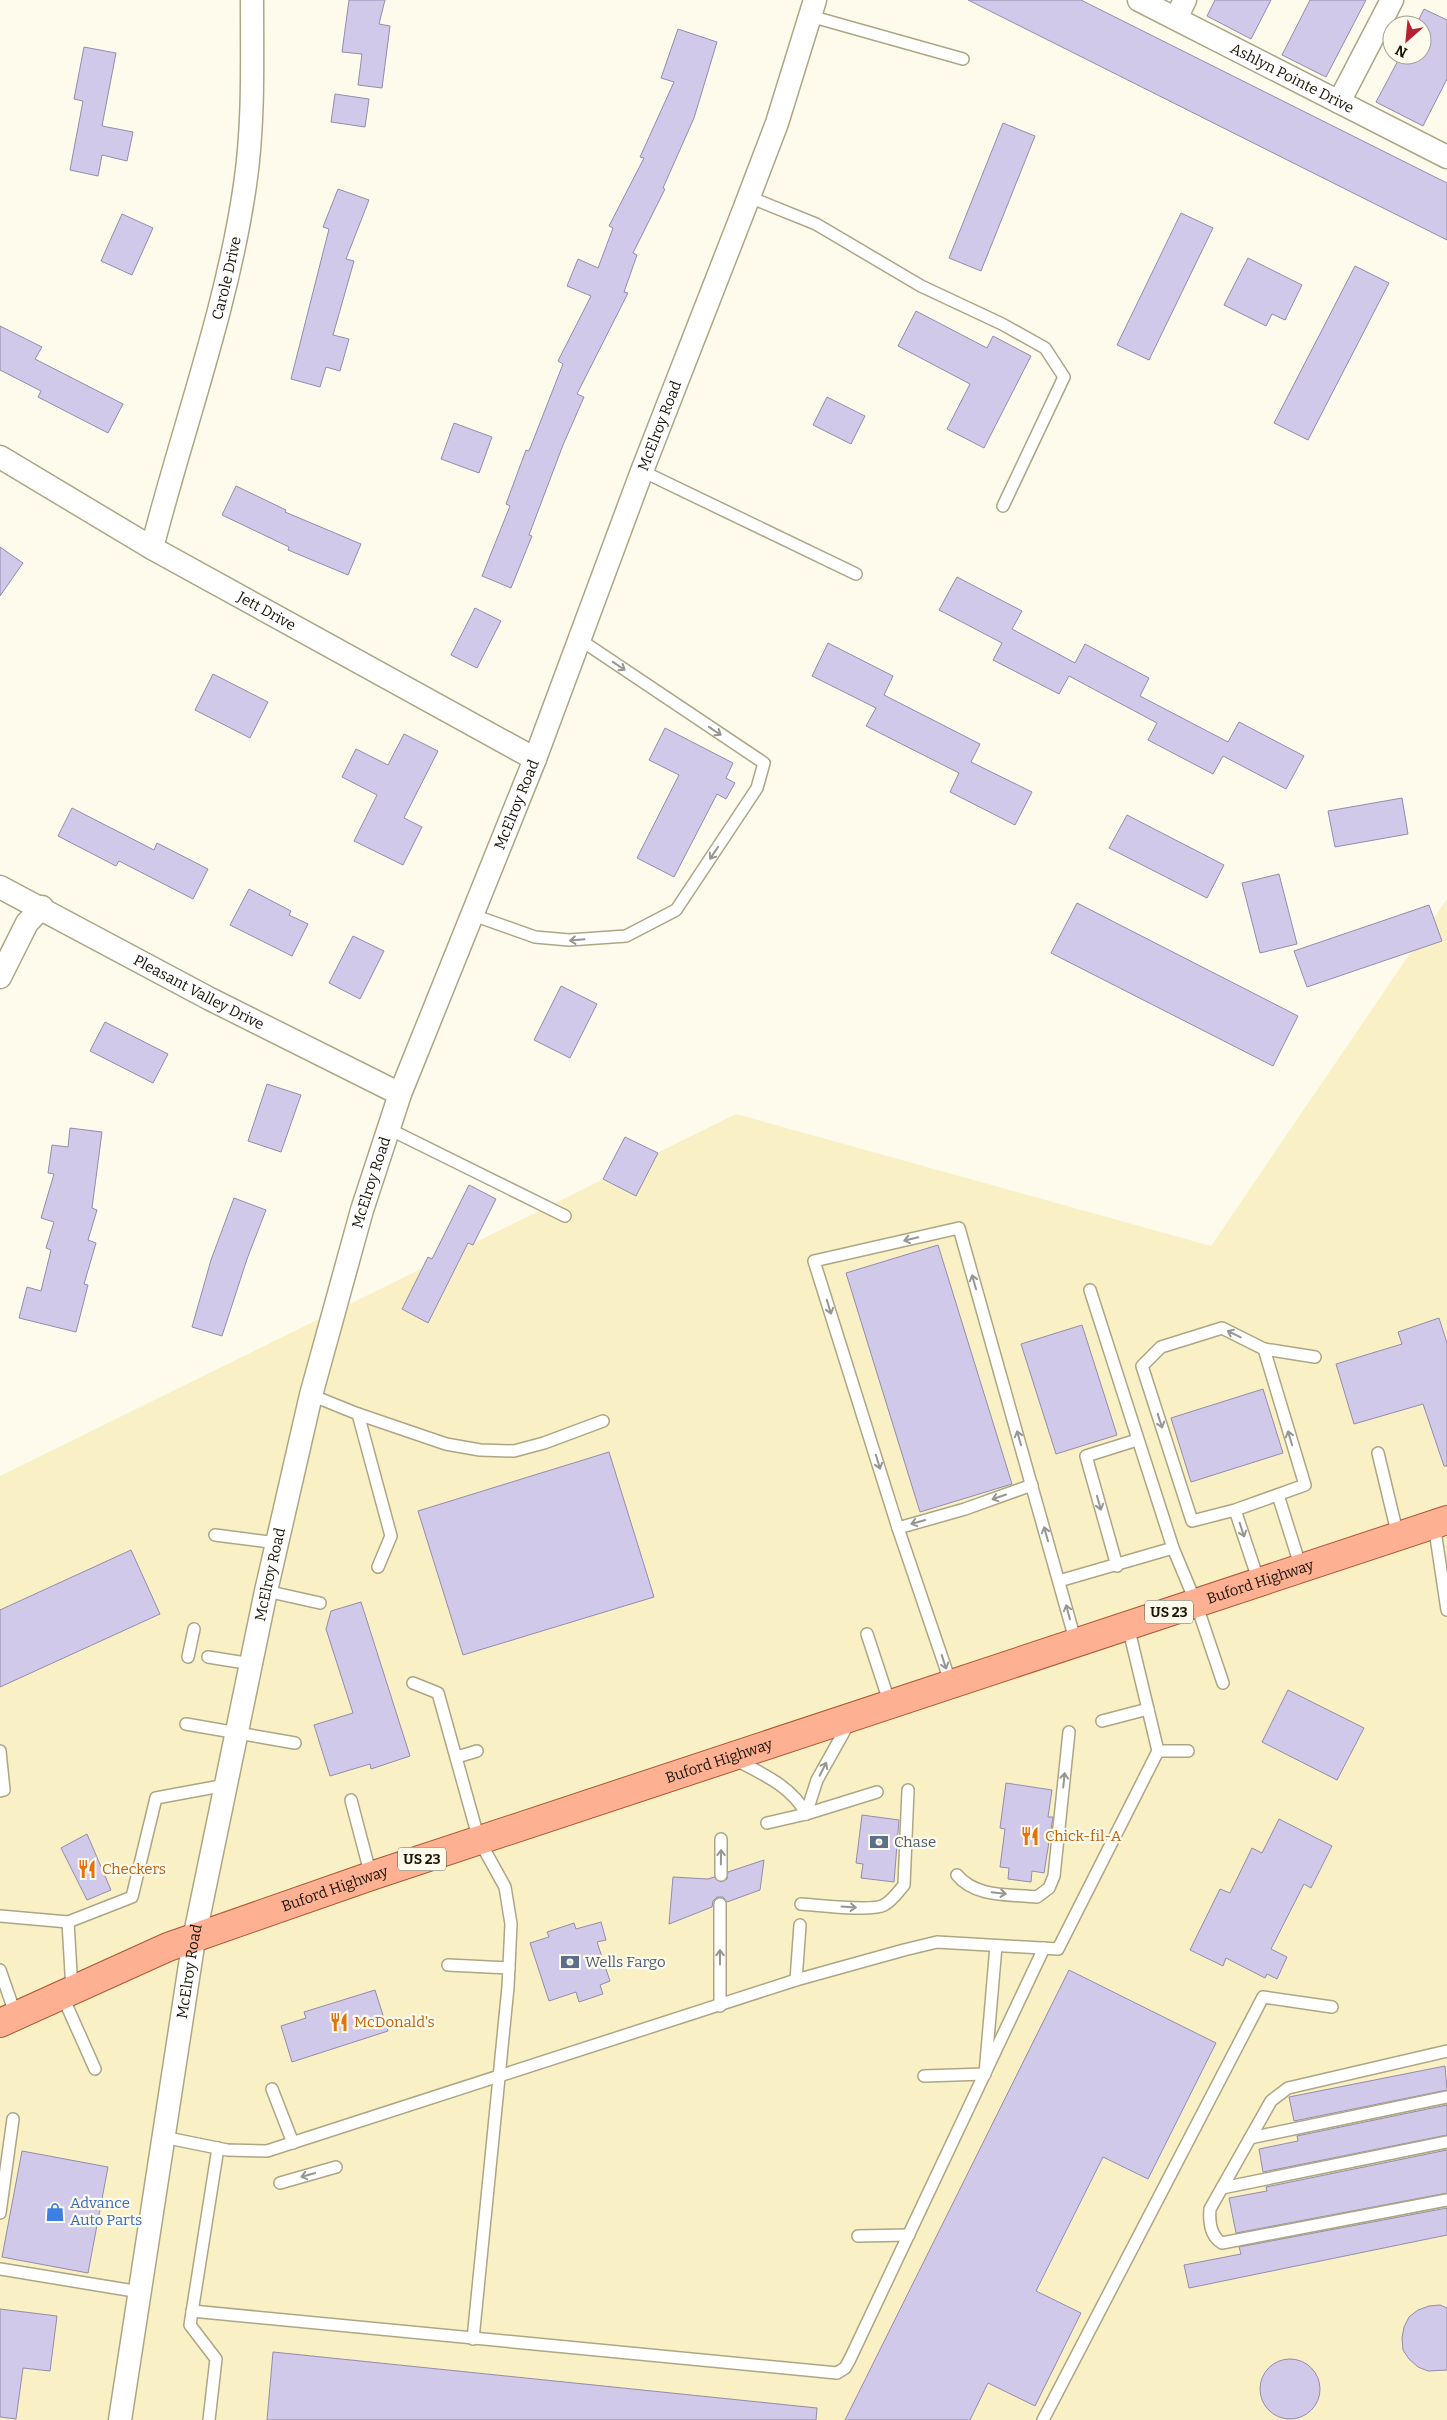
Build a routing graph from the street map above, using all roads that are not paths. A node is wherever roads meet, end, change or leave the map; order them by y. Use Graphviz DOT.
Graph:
graph roads {
  1 [pos="252,0"];
  2 [pos="1140,0"];
  3 [pos="1392,0"];
  4 [pos="813,8"];
  5 [pos="1181,9"];
  6 [pos="963,59"];
  7 [pos="1339,102"];
  8 [pos="1447,157"];
  9 [pos="749,197"];
  10 [pos="0,457"];
  11 [pos="642,471"];
  12 [pos="1004,506"];
  13 [pos="152,548"];
  14 [pos="856,574"];
  15 [pos="579,639"];
  16 [pos="535,759"];
  17 [pos="0,887"];
  18 [pos="42,907"];
  19 [pos="472,915"];
  20 [pos="0,977"];
  21 [pos="400,1094"];
  22 [pos="389,1129"];
  23 [pos="565,1216"];
  24 [pos="1090,1290"];
  25 [pos="1264,1349"];
  26 [pos="1315,1357"];
  27 [pos="310,1396"];
  28 [pos="358,1414"];
  29 [pos="603,1422"];
  30 [pos="1137,1440"];
  31 [pos="1378,1453"];
  32 [pos="1032,1485"];
  33 [pos="1278,1494"];
  34 [pos="1235,1510"];
  35 [pos="1441,1522"];
  36 [pos="898,1528"];
  37 [pos="215,1535"];
  38 [pos="1398,1536"];
  39 [pos="277,1543"];
  40 [pos="1173,1548"];
  41 [pos="1117,1566"];
  42 [pos="378,1567"];
  43 [pos="1301,1568"];
  44 [pos="1059,1581"];
  45 [pos="1259,1582"];
  46 [pos="266,1591"];
  47 [pos="320,1603"];
  48 [pos="1196,1603"];
  49 [pos="1447,1610"];
  50 [pos="1128,1626"];
  51 [pos="194,1629"];
  52 [pos="867,1634"];
  53 [pos="1076,1643"];
  54 [pos="188,1657"];
  55 [pos="208,1657"];
  56 [pos="252,1664"];
  57 [pos="413,1683"];
  58 [pos="1223,1683"];
  59 [pos="951,1684"];
  60 [pos="890,1704"];
  61 [pos="1148,1709"];
  62 [pos="852,1717"];
  63 [pos="1102,1721"];
  64 [pos="186,1724"];
  65 [pos="238,1732"];
  66 [pos="1069,1732"];
  67 [pos="294,1743"];
  68 [pos="1188,1750"];
  69 [pos="477,1751"];
  70 [pos="1158,1751"];
  71 [pos="0,1752"];
  72 [pos="457,1757"];
  73 [pos="731,1757"];
  74 [pos="226,1786"];
  75 [pos="0,1790"];
  76 [pos="908,1790"];
  77 [pos="877,1792"];
  78 [pos="351,1800"];
  79 [pos="806,1814"];
  80 [pos="767,1823"];
  81 [pos="721,1838"];
  82 [pos="479,1840"];
  83 [pos="956,1874"];
  84 [pos="721,1875"];
  85 [pos="371,1876"];
  86 [pos="720,1904"];
  87 [pos="801,1904"];
  88 [pos="0,1916"];
  89 [pos="68,1922"];
  90 [pos="800,1925"];
  91 [pos="194,1939"];
  92 [pos="996,1946"];
  93 [pos="1044,1948"];
  94 [pos="448,1965"];
  95 [pos="509,1968"];
  96 [pos="0,1970"];
  97 [pos="796,1980"];
  98 [pos="67,1992"];
  99 [pos="720,2006"];
  100 [pos="1332,2007"];
  101 [pos="8,2019"];
  102 [pos="1447,2051"];
  103 [pos="95,2069"];
  104 [pos="985,2074"];
  105 [pos="924,2076"];
  106 [pos="499,2077"];
  107 [pos="272,2089"];
  108 [pos="1447,2097"];
  109 [pos="13,2119"];
  110 [pos="163,2137"];
  111 [pos="1250,2138"];
  112 [pos="1447,2142"];
  113 [pos="293,2143"];
  114 [pos="218,2148"];
  115 [pos="336,2167"];
  116 [pos="280,2183"];
  117 [pos="1222,2188"];
  118 [pos="1447,2200"];
  119 [pos="0,2214"];
  120 [pos="908,2235"];
  121 [pos="858,2236"];
  122 [pos="0,2269"];
  123 [pos="140,2292"];
  124 [pos="192,2312"];
  125 [pos="474,2338"];
  126 [pos="120,2420"];
  127 [pos="208,2420"];
  128 [pos="1042,2420"];
  1 -- 13 [label="street, Carole Drive"];
  2 -- 5 [label="street, Ashlyn Pointe Drive"];
  3 -- 7 [label="street"];
  4 -- 6 [label="lane"];
  4 -- 9 [label="street, McElroy Road"];
  5 -- 7 [label="street, Ashlyn Pointe Drive"];
  7 -- 8 [label="street, Ashlyn Pointe Drive"];
  9 -- 11 [label="street, McElroy Road"];
  9 -- 12 [label="lane"];
  10 -- 13 [label="street, Jett Drive"];
  11 -- 14 [label="lane"];
  11 -- 15 [label="street, McElroy Road"];
  13 -- 16 [label="street, Jett Drive"];
  15 -- 16 [label="street, McElroy Road"];
  15 -- 19 [label="lane, one-way"];
  16 -- 19 [label="street, McElroy Road"];
  17 -- 18 [label="street, Pleasant Valley Drive"];
  18 -- 20 [label="street"];
  18 -- 21 [label="street, Pleasant Valley Drive"];
  19 -- 21 [label="street, McElroy Road"];
  21 -- 22 [label="street, McElroy Road"];
  22 -- 23 [label="lane"];
  22 -- 27 [label="street, McElroy Road"];
  24 -- 30 [label="lane"];
  25 -- 26 [label="lane"];
  33 -- 25 [label="lane, one-way"];
  25 -- 34 [label="lane, one-way"];
  27 -- 28 [label="lane"];
  27 -- 39 [label="street, McElroy Road"];
  28 -- 29 [label="lane"];
  28 -- 42 [label="lane"];
  30 -- 40 [label="lane"];
  30 -- 41 [label="lane, one-way"];
  31 -- 38 [label="lane"];
  32 -- 36 [label="lane, one-way"];
  32 -- 36 [label="lane, one-way"];
  44 -- 32 [label="lane, one-way"];
  33 -- 34 [label="lane"];
  33 -- 43 [label="lane"];
  34 -- 45 [label="lane, one-way"];
  35 -- 38 [label="main road, Buford Highway / US 23"];
  35 -- 49 [label="lane"];
  36 -- 59 [label="lane, one-way"];
  37 -- 39 [label="lane"];
  38 -- 43 [label="main road, Buford Highway / US 23"];
  39 -- 46 [label="street, McElroy Road"];
  40 -- 41 [label="lane"];
  40 -- 48 [label="lane"];
  41 -- 44 [label="lane"];
  43 -- 45 [label="main road, Buford Highway / US 23"];
  53 -- 44 [label="lane, one-way"];
  45 -- 48 [label="main road, Buford Highway / US 23"];
  46 -- 47 [label="lane"];
  46 -- 56 [label="street, McElroy Road"];
  48 -- 50 [label="main road, Buford Highway / US 23"];
  48 -- 58 [label="lane"];
  50 -- 53 [label="main road, Buford Highway / US 23"];
  50 -- 61 [label="lane"];
  51 -- 54 [label="lane"];
  52 -- 60 [label="lane"];
  53 -- 59 [label="main road, Buford Highway / US 23"];
  55 -- 56 [label="lane"];
  56 -- 65 [label="street, McElroy Road"];
  57 -- 72 [label="lane"];
  59 -- 60 [label="main road, Buford Highway / US 23"];
  60 -- 62 [label="main road, Buford Highway / US 23"];
  61 -- 63 [label="lane"];
  61 -- 70 [label="lane"];
  62 -- 73 [label="main road, Buford Highway / US 23"];
  79 -- 62 [label="lane, one-way"];
  64 -- 65 [label="lane"];
  65 -- 67 [label="lane"];
  65 -- 74 [label="street, McElroy Road"];
  83 -- 66 [label="lane, one-way"];
  68 -- 70 [label="lane"];
  69 -- 72 [label="lane"];
  70 -- 93 [label="lane"];
  71 -- 75 [label="lane"];
  72 -- 82 [label="lane"];
  73 -- 79 [label="lane"];
  73 -- 82 [label="main road, Buford Highway / US 23"];
  74 -- 89 [label="lane"];
  74 -- 91 [label="street, McElroy Road"];
  87 -- 76 [label="lane, one-way"];
  77 -- 79 [label="lane"];
  78 -- 85 [label="lane"];
  79 -- 80 [label="lane"];
  84 -- 81 [label="lane, one-way"];
  82 -- 85 [label="main road, Buford Highway / US 23"];
  82 -- 95 [label="lane"];
  85 -- 91 [label="main road, Buford Highway / US 23"];
  99 -- 86 [label="lane, one-way"];
  88 -- 89 [label="lane"];
  89 -- 98 [label="lane"];
  90 -- 97 [label="lane"];
  91 -- 98 [label="main road, Buford Highway / US 23"];
  91 -- 110 [label="street, McElroy Road"];
  92 -- 93 [label="lane"];
  92 -- 97 [label="lane"];
  92 -- 104 [label="lane"];
  93 -- 104 [label="lane"];
  94 -- 95 [label="lane"];
  95 -- 106 [label="lane"];
  96 -- 101 [label="lane"];
  97 -- 99 [label="lane"];
  98 -- 101 [label="main road, Buford Highway / US 23"];
  98 -- 103 [label="lane"];
  99 -- 106 [label="lane"];
  100 -- 128 [label="lane"];
  102 -- 111 [label="lane"];
  104 -- 105 [label="lane"];
  104 -- 120 [label="lane"];
  106 -- 113 [label="lane"];
  106 -- 125 [label="lane"];
  107 -- 113 [label="lane"];
  108 -- 111 [label="lane"];
  109 -- 119 [label="lane"];
  110 -- 114 [label="lane"];
  110 -- 123 [label="street, McElroy Road"];
  111 -- 117 [label="lane"];
  112 -- 117 [label="lane"];
  113 -- 114 [label="lane"];
  114 -- 124 [label="lane"];
  115 -- 116 [label="lane, one-way"];
  117 -- 118 [label="lane"];
  120 -- 121 [label="lane"];
  120 -- 125 [label="lane"];
  122 -- 123 [label="lane"];
  123 -- 126 [label="street, McElroy Road"];
  124 -- 125 [label="lane"];
  124 -- 127 [label="lane"];
}
